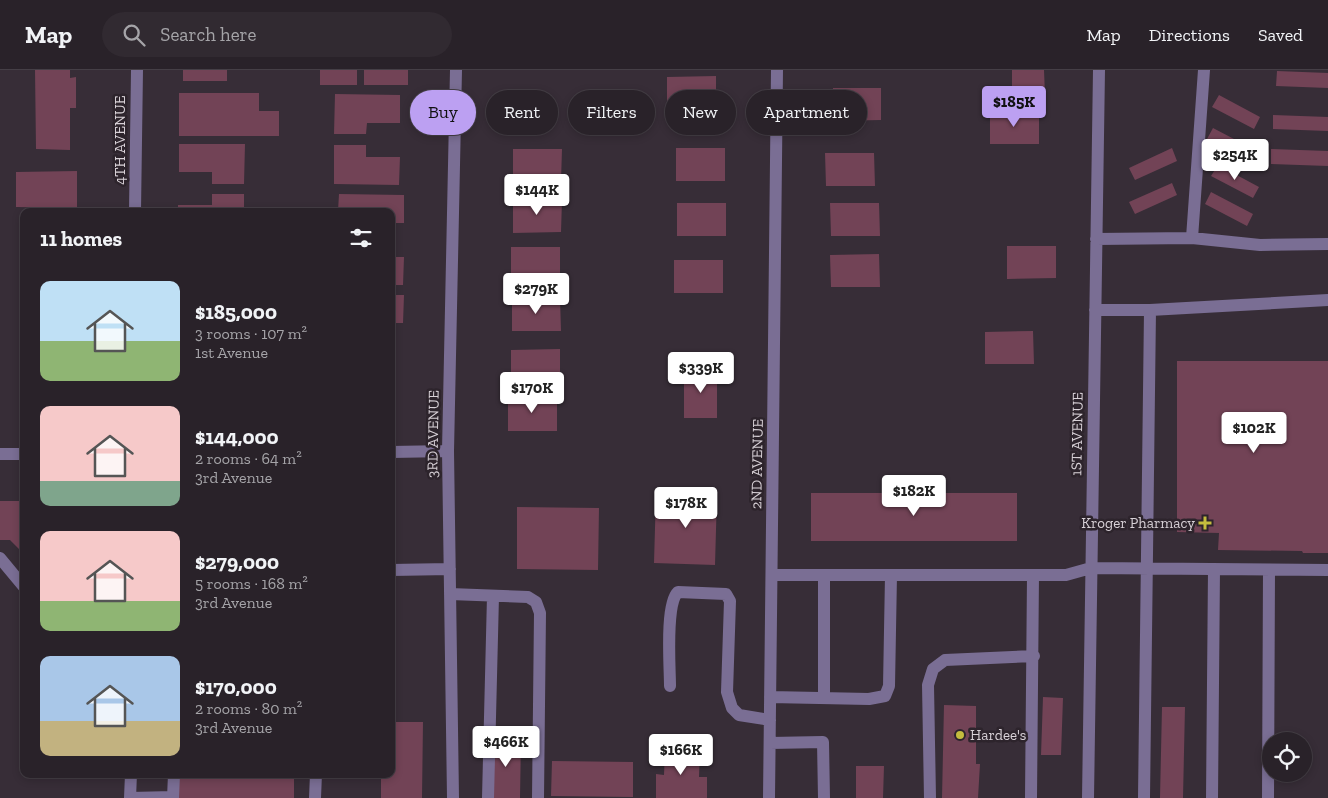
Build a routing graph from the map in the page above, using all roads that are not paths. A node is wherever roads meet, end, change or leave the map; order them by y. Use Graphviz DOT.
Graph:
graph roads {
  1 [pos="136,70"];
  2 [pos="456,70"];
  3 [pos="776,70"];
  4 [pos="1098,70"];
  5 [pos="1204,70"];
  6 [pos="135,208"];
  7 [pos="1192,238"];
  8 [pos="1096,239"];
  9 [pos="1328,244"];
  10 [pos="1328,300"];
  11 [pos="1095,310"];
  12 [pos="1150,310"];
  13 [pos="448,451"];
  14 [pos="395,452"];
  15 [pos="0,454"];
  16 [pos="20,454"];
  17 [pos="0,558"];
  18 [pos="1091,568"];
  19 [pos="450,569"];
  20 [pos="1147,569"];
  21 [pos="1214,569"];
  22 [pos="395,570"];
  23 [pos="1269,570"];
  24 [pos="1328,570"];
  25 [pos="772,575"];
  26 [pos="824,575"];
  27 [pos="891,575"];
  28 [pos="1033,575"];
  29 [pos="20,582"];
  30 [pos="450,594"];
  31 [pos="493,596"];
  32 [pos="1034,656"];
  33 [pos="670,686"];
  34 [pos="770,697"];
  35 [pos="824,698"];
  36 [pos="770,720"];
  37 [pos="770,743"];
  38 [pos="130,778"];
  39 [pos="174,778"];
  40 [pos="316,778"];
  41 [pos="130,798"];
  42 [pos="173,798"];
  43 [pos="315,798"];
  44 [pos="453,798"];
  45 [pos="488,798"];
  46 [pos="538,798"];
  47 [pos="769,798"];
  48 [pos="824,798"];
  49 [pos="930,798"];
  50 [pos="1031,798"];
  51 [pos="1088,798"];
  52 [pos="1144,798"];
  53 [pos="1212,798"];
  54 [pos="1268,798"];
  1 -- 6 [label="street, 4TH AVENUE"];
  2 -- 13 [label="street, 3RD AVENUE"];
  3 -- 25 [label="street, 2ND AVENUE"];
  4 -- 8 [label="street, 1ST AVENUE"];
  5 -- 7 [label="street"];
  7 -- 8 [label="street"];
  7 -- 9 [label="street"];
  8 -- 11 [label="street, 1ST AVENUE"];
  10 -- 12 [label="street"];
  11 -- 12 [label="street"];
  11 -- 18 [label="street, 1ST AVENUE"];
  12 -- 20 [label="street"];
  13 -- 14 [label="street"];
  13 -- 19 [label="street, 3RD AVENUE"];
  15 -- 16 [label="street"];
  17 -- 29 [label="street"];
  18 -- 20 [label="street"];
  18 -- 28 [label="street"];
  18 -- 51 [label="street, 1ST AVENUE"];
  19 -- 22 [label="street"];
  19 -- 30 [label="street, 3RD AVENUE"];
  20 -- 21 [label="street"];
  20 -- 52 [label="street"];
  21 -- 23 [label="street"];
  21 -- 53 [label="street"];
  23 -- 24 [label="street"];
  23 -- 54 [label="street"];
  25 -- 26 [label="street"];
  25 -- 34 [label="street, 2ND AVENUE"];
  26 -- 27 [label="street"];
  26 -- 35 [label="street"];
  27 -- 28 [label="street"];
  27 -- 35 [label="street"];
  28 -- 32 [label="street"];
  30 -- 31 [label="street"];
  30 -- 44 [label="street, 3RD AVENUE"];
  31 -- 45 [label="street"];
  31 -- 46 [label="street"];
  32 -- 49 [label="street"];
  32 -- 50 [label="street"];
  33 -- 36 [label="street"];
  34 -- 35 [label="street"];
  34 -- 36 [label="street, 2ND AVENUE"];
  36 -- 37 [label="street, 2ND AVENUE"];
  37 -- 47 [label="street, 2ND AVENUE"];
  37 -- 48 [label="street"];
  38 -- 41 [label="street"];
  39 -- 42 [label="street"];
  40 -- 43 [label="street"];
  41 -- 42 [label="street"];
}
